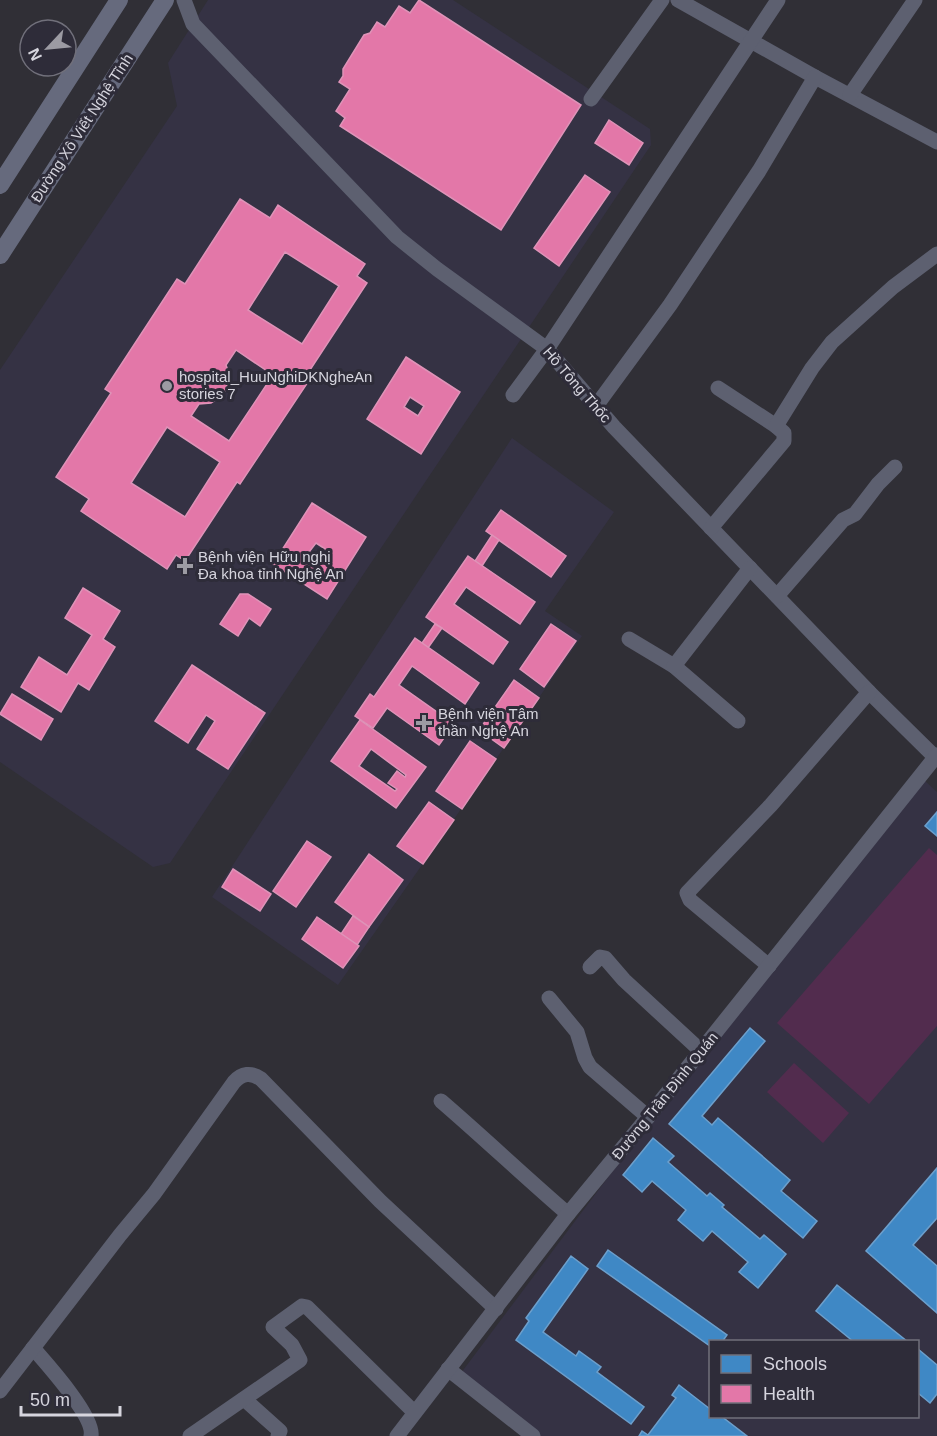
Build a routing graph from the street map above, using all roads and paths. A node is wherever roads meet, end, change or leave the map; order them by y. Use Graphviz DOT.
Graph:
graph roads {
  1 [pos="165,0"];
  2 [pos="184,0"];
  3 [pos="662,0"];
  4 [pos="678,0"];
  5 [pos="778,0"];
  6 [pos="915,0"];
  7 [pos="115,2"];
  8 [pos="751,41"];
  9 [pos="815,77"];
  10 [pos="850,95"];
  11 [pos="591,99"];
  12 [pos="936,139"];
  13 [pos="0,185"];
  14 [pos="937,254"];
  15 [pos="0,255"];
  16 [pos="547,349"];
  17 [pos="718,388"];
  18 [pos="513,395"];
  19 [pos="596,406"];
  20 [pos="776,426"];
  21 [pos="895,466"];
  22 [pos="711,528"];
  23 [pos="750,568"];
  24 [pos="777,596"];
  25 [pos="629,639"];
  26 [pos="674,666"];
  27 [pos="869,692"];
  28 [pos="738,721"];
  29 [pos="936,757"];
  30 [pos="769,966"];
  31 [pos="590,967"];
  32 [pos="549,998"];
  33 [pos="701,1050"];
  34 [pos="441,1101"];
  35 [pos="648,1117"];
  36 [pos="568,1214"];
  37 [pos="496,1309"];
  38 [pos="33,1348"];
  39 [pos="448,1369"];
  40 [pos="0,1391"];
  41 [pos="244,1399"];
  42 [pos="414,1412"];
  43 [pos="91,1436"];
  44 [pos="190,1436"];
  45 [pos="278,1436"];
  46 [pos="397,1436"];
  47 [pos="533,1436"];
  1 -- 15 [label="main road, Đường Xô Viết Nghệ Tĩnh"];
  2 -- 16 [label="street, Hồ Tông Thốc"];
  3 -- 11 [label="street"];
  4 -- 8 [label="street"];
  5 -- 8 [label="street"];
  6 -- 10 [label="street"];
  7 -- 13 [label="main road"];
  8 -- 9 [label="street"];
  8 -- 16 [label="street"];
  9 -- 10 [label="street"];
  9 -- 19 [label="street"];
  10 -- 12 [label="street"];
  14 -- 20 [label="street"];
  16 -- 18 [label="street"];
  16 -- 19 [label="street, Hồ Tông Thốc"];
  17 -- 20 [label="street"];
  19 -- 22 [label="street, Hồ Tông Thốc"];
  20 -- 22 [label="street"];
  21 -- 24 [label="street"];
  22 -- 23 [label="street, Hồ Tông Thốc"];
  23 -- 24 [label="street, Hồ Tông Thốc"];
  23 -- 26 [label="street"];
  24 -- 27 [label="street, Hồ Tông Thốc"];
  25 -- 26 [label="street"];
  26 -- 28 [label="street"];
  27 -- 29 [label="street, Hồ Tông Thốc"];
  27 -- 30 [label="street"];
  29 -- 30 [label="street, Đường Trần Đình Quán"];
  30 -- 33 [label="street, Đường Trần Đình Quán"];
  31 -- 33 [label="street"];
  32 -- 35 [label="street"];
  33 -- 35 [label="street, Đường Trần Đình Quán"];
  34 -- 36 [label="street"];
  35 -- 36 [label="street, Đường Trần Đình Quán"];
  36 -- 37 [label="street, Đường Trần Đình Quán"];
  37 -- 38 [label="street"];
  37 -- 39 [label="street, Đường Trần Đình Quán"];
  38 -- 40 [label="street"];
  38 -- 43 [label="street"];
  39 -- 42 [label="street, Đường Trần Đình Quán"];
  39 -- 47 [label="street"];
  41 -- 42 [label="street"];
  41 -- 44 [label="street"];
  41 -- 45 [label="street"];
  42 -- 46 [label="street, Đường Trần Đình Quán"];
}
